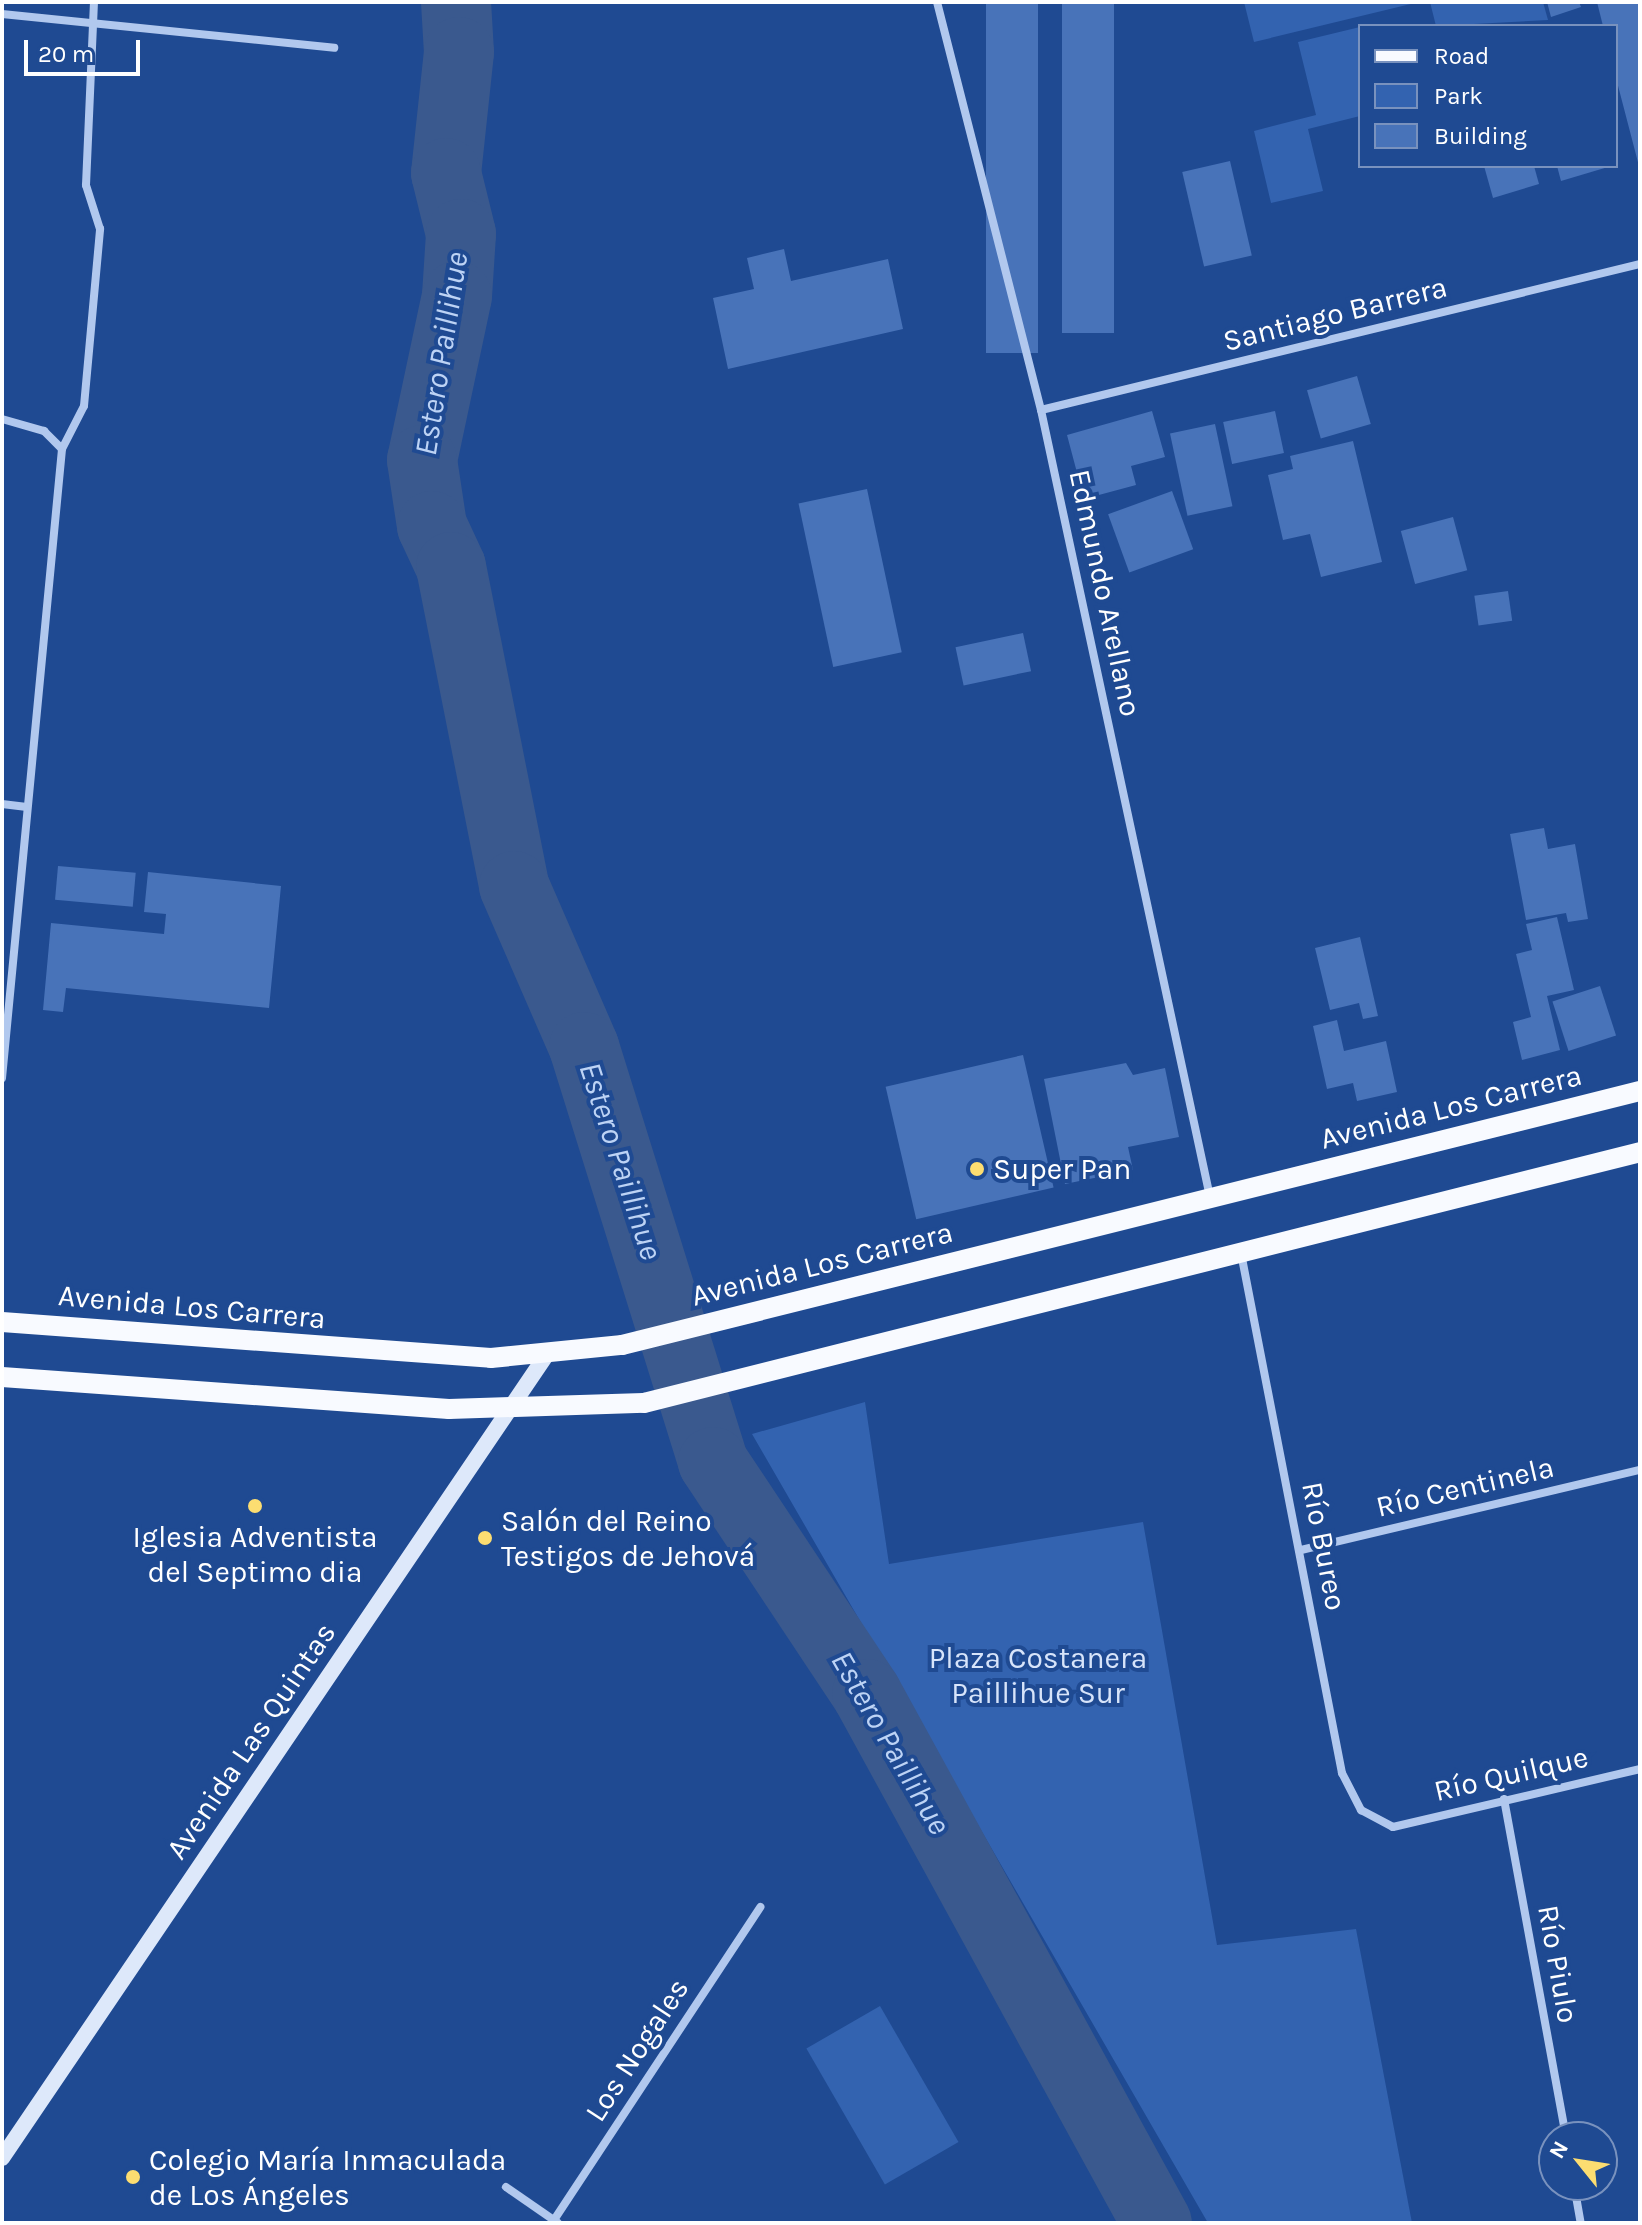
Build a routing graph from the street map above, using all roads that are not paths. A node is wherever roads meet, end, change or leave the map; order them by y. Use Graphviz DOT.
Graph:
graph roads {
  1 [pos="94,2"];
  2 [pos="937,2"];
  3 [pos="2,14"];
  4 [pos="92,21"];
  5 [pos="334,48"];
  6 [pos="1640,264"];
  7 [pos="1041,410"];
  8 [pos="2,419"];
  9 [pos="62,449"];
  10 [pos="2,804"];
  11 [pos="27,807"];
  12 [pos="2,1078"];
  13 [pos="1640,1091"];
  14 [pos="1640,1152"];
  15 [pos="1210,1198"];
  16 [pos="1240,1252"];
  17 [pos="2,1322"];
  18 [pos="547,1354"];
  19 [pos="2,1377"];
  20 [pos="509,1411"];
  21 [pos="1640,1470"];
  22 [pos="1301,1550"];
  23 [pos="1640,1769"];
  24 [pos="1504,1799"];
  25 [pos="1393,1827"];
  26 [pos="760,1907"];
  27 [pos="1563,2121"];
  28 [pos="3,2156"];
  29 [pos="506,2187"];
  30 [pos="1577,2201"];
  31 [pos="556,2221"];
  32 [pos="1581,2223"];
  1 -- 4 [label="street"];
  2 -- 7 [label="street, Edmundo Arellano"];
  3 -- 4 [label="street"];
  4 -- 5 [label="street"];
  4 -- 9 [label="street"];
  6 -- 7 [label="street, Santiago Barrera"];
  7 -- 15 [label="street, Edmundo Arellano"];
  8 -- 9 [label="street"];
  9 -- 11 [label="street"];
  10 -- 11 [label="street"];
  11 -- 12 [label="street"];
  13 -- 15 [label="main road, Avenida Los Carrera"];
  14 -- 16 [label="main road"];
  15 -- 18 [label="main road, Avenida Los Carrera"];
  16 -- 20 [label="main road"];
  16 -- 22 [label="street, Río Bureo"];
  17 -- 18 [label="main road, Avenida Los Carrera"];
  18 -- 20 [label="street, Avenida Las Quintas"];
  19 -- 20 [label="main road"];
  20 -- 28 [label="street, Avenida Las Quintas"];
  21 -- 22 [label="street, Río Centinela"];
  22 -- 25 [label="street, Río Bureo"];
  23 -- 24 [label="street, Río Quilque"];
  24 -- 25 [label="street, Río Quilque"];
  24 -- 27 [label="street, Río Piulo"];
  26 -- 31 [label="street, Los Nogales"];
  29 -- 31 [label="street"];
  30 -- 32 [label="street"];
}
